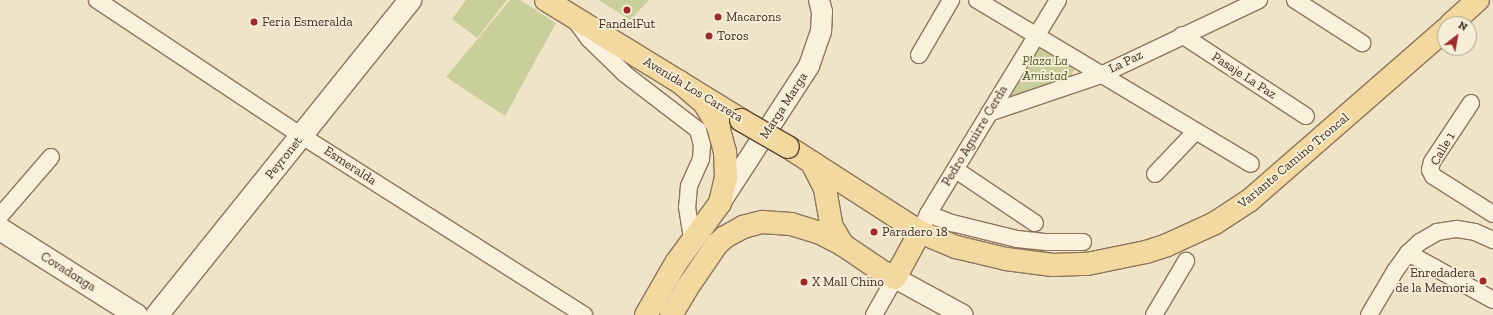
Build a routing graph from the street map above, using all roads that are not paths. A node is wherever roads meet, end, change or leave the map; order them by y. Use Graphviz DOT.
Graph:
graph roads {
  1 [pos="97,0"];
  2 [pos="410,0"];
  3 [pos="546,0"];
  4 [pos="819,0"];
  5 [pos="951,0"];
  6 [pos="976,0"];
  7 [pos="1058,0"];
  8 [pos="1259,0"];
  9 [pos="1296,0"];
  10 [pos="1478,0"];
  11 [pos="1460,16"];
  12 [pos="573,18"];
  13 [pos="1182,35"];
  14 [pos="1035,36"];
  15 [pos="1437,37"];
  16 [pos="1362,42"];
  17 [pos="919,55"];
  18 [pos="1101,75"];
  19 [pos="679,82"];
  20 [pos="1471,103"];
  21 [pos="989,113"];
  22 [pos="1306,116"];
  23 [pos="1196,131"];
  24 [pos="302,136"];
  25 [pos="51,157"];
  26 [pos="812,162"];
  27 [pos="1251,164"];
  28 [pos="956,170"];
  29 [pos="1155,174"];
  30 [pos="720,203"];
  31 [pos="1493,214"];
  32 [pos="0,216"];
  33 [pos="924,223"];
  34 [pos="1035,223"];
  35 [pos="0,230"];
  36 [pos="692,240"];
  37 [pos="1493,240"];
  38 [pos="1083,242"];
  39 [pos="842,245"];
  40 [pos="1408,253"];
  41 [pos="1186,261"];
  42 [pos="895,278"];
  43 [pos="1493,300"];
  44 [pos="136,315"];
  45 [pos="157,315"];
  46 [pos="584,315"];
  47 [pos="646,315"];
  48 [pos="661,315"];
  49 [pos="670,315"];
  50 [pos="874,315"];
  51 [pos="963,315"];
  52 [pos="1154,315"];
  53 [pos="1369,315"];
  1 -- 24 [label="street, Esmeralda"];
  2 -- 24 [label="main road, Peyronet"];
  3 -- 12 [label="main road, Avenida Los Carrera"];
  4 -- 30 [label="street, Marga Marga"];
  5 -- 17 [label="street"];
  6 -- 14 [label="street"];
  7 -- 14 [label="street, Pedro Aguirre Cerda"];
  8 -- 13 [label="street, La Paz"];
  9 -- 16 [label="street"];
  10 -- 11 [label="main road"];
  12 -- 19 [label="main road, Avenida Los Carrera"];
  12 -- 36 [label="street, Avenida Los Carrera"];
  13 -- 18 [label="street, La Paz"];
  13 -- 22 [label="street, Pasaje La Paz"];
  14 -- 18 [label="street"];
  14 -- 21 [label="street, Pedro Aguirre Cerda"];
  15 -- 33 [label="main road, Variante Camino Troncal"];
  18 -- 21 [label="street, La Paz"];
  18 -- 23 [label="street"];
  19 -- 26 [label="main road, Avenida Los Carrera, bridge"];
  19 -- 30 [label="main road"];
  20 -- 31 [label="street, Calle 1"];
  21 -- 28 [label="street, Pedro Aguirre Cerda"];
  23 -- 27 [label="street"];
  23 -- 29 [label="street"];
  24 -- 45 [label="main road, Peyronet"];
  24 -- 46 [label="street, Esmeralda"];
  25 -- 32 [label="street"];
  26 -- 33 [label="main road, Variante Camino Troncal"];
  26 -- 39 [label="main road"];
  28 -- 33 [label="street, Pedro Aguirre Cerda"];
  28 -- 34 [label="street"];
  30 -- 36 [label="main road, Marga Marga"];
  30 -- 48 [label="street, Marga Marga"];
  33 -- 38 [label="street, Variante Camino Troncal"];
  33 -- 42 [label="main road"];
  35 -- 44 [label="main road, Covadonga"];
  36 -- 47 [label="main road, Marga Marga"];
  37 -- 40 [label="street"];
  39 -- 42 [label="main road"];
  39 -- 49 [label="main road"];
  40 -- 43 [label="street"];
  40 -- 53 [label="street"];
  41 -- 52 [label="street"];
  42 -- 50 [label="street"];
  42 -- 51 [label="street"];
}
